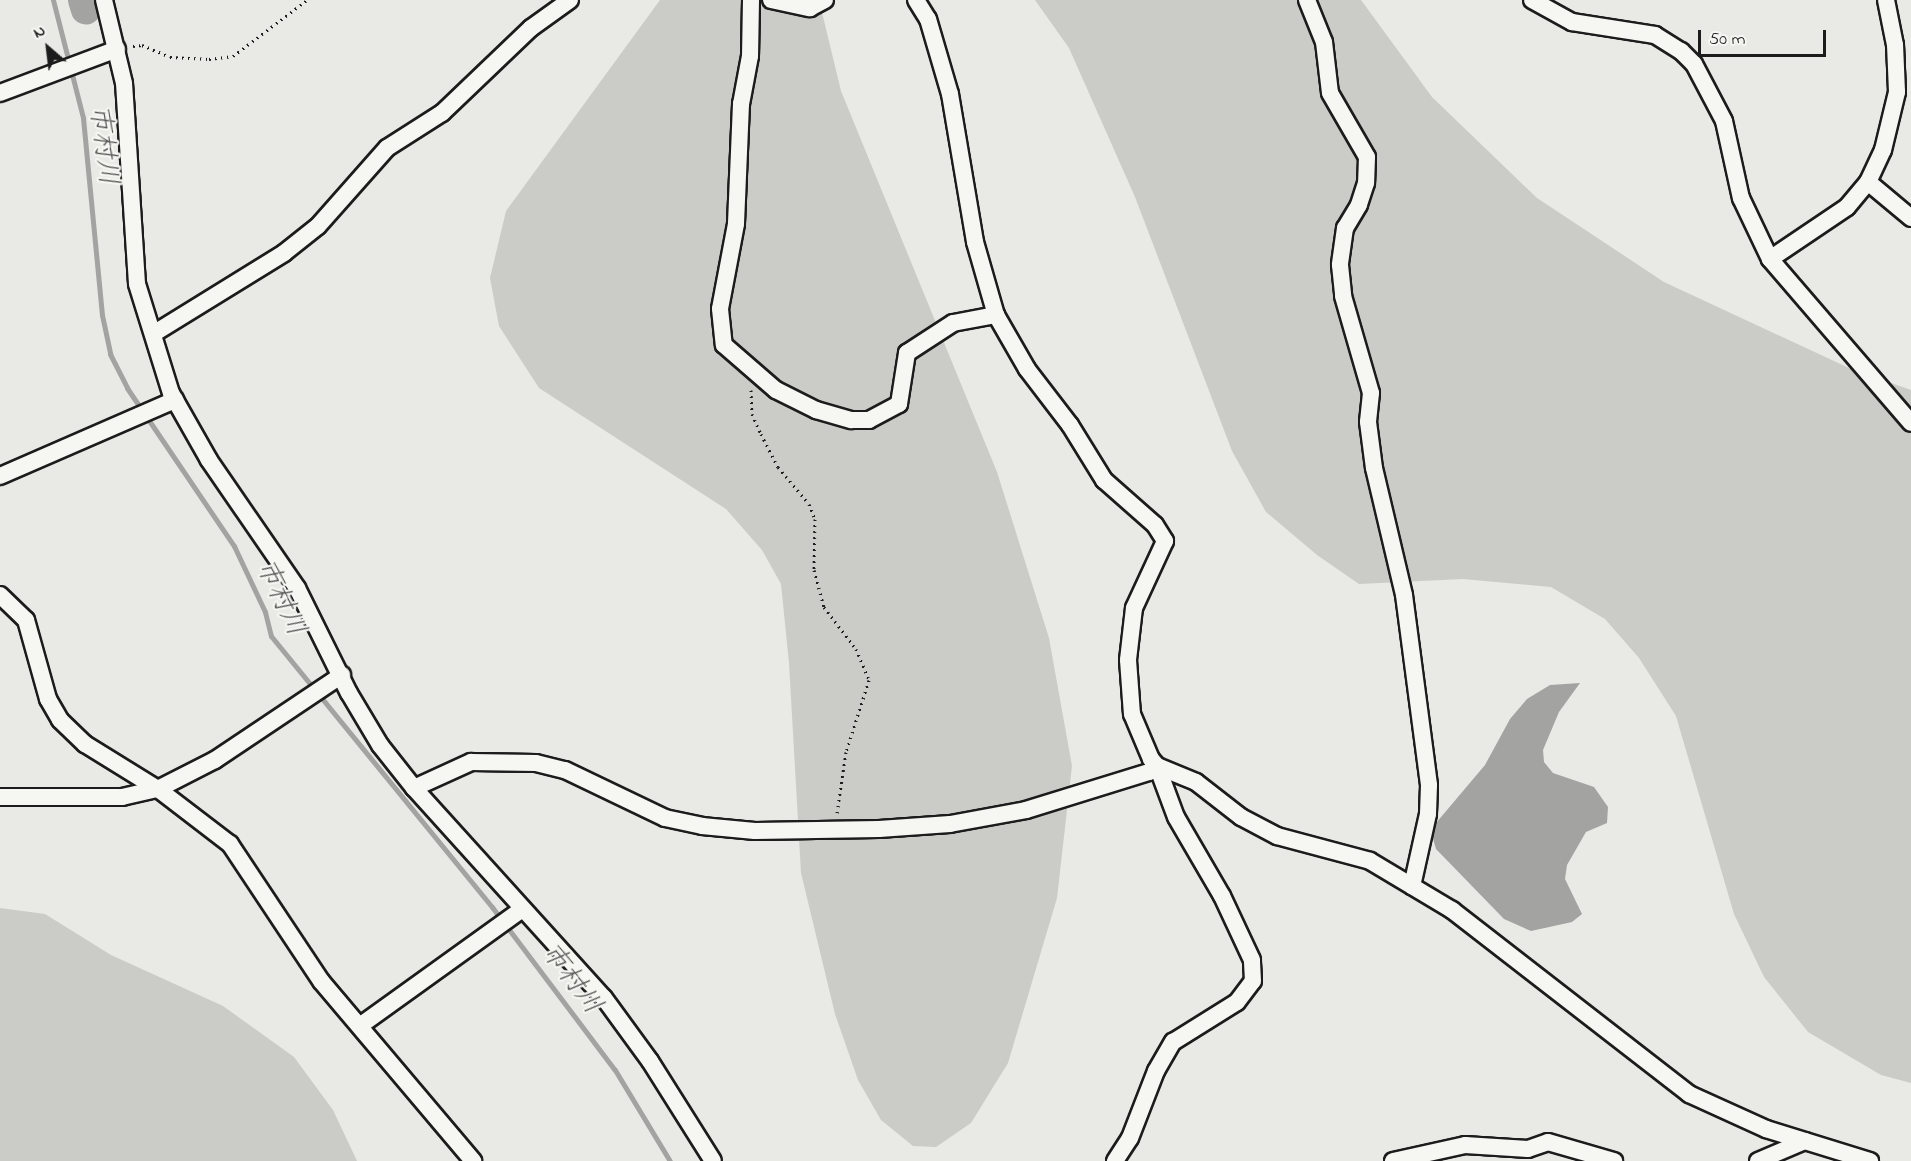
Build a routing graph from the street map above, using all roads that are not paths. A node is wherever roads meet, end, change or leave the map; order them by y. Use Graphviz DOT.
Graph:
graph roads {
  1 [pos="104,0"];
  2 [pos="570,0"];
  3 [pos="751,0"];
  4 [pos="771,0"];
  5 [pos="825,0"];
  6 [pos="916,0"];
  7 [pos="1307,0"];
  8 [pos="1532,0"];
  9 [pos="1886,0"];
  10 [pos="117,49"];
  11 [pos="0,93"];
  12 [pos="1868,182"];
  13 [pos="1911,218"];
  14 [pos="1770,259"];
  15 [pos="996,315"];
  16 [pos="153,334"];
  17 [pos="175,400"];
  18 [pos="1911,423"];
  19 [pos="0,476"];
  20 [pos="0,595"];
  21 [pos="342,675"];
  22 [pos="1158,766"];
  23 [pos="414,788"];
  24 [pos="158,789"];
  25 [pos="0,797"];
  26 [pos="1412,886"];
  27 [pos="521,909"];
  28 [pos="361,1025"];
  29 [pos="1805,1141"];
  30 [pos="473,1161"];
  31 [pos="713,1161"];
  32 [pos="1115,1161"];
  33 [pos="1393,1161"];
  34 [pos="1614,1161"];
  35 [pos="1758,1161"];
  36 [pos="1870,1161"];
  1 -- 10 [label="street"];
  2 -- 16 [label="street"];
  3 -- 15 [label="street"];
  4 -- 5 [label="street"];
  6 -- 15 [label="street"];
  7 -- 26 [label="street"];
  8 -- 14 [label="street"];
  9 -- 12 [label="street"];
  10 -- 11 [label="street"];
  10 -- 16 [label="street"];
  12 -- 13 [label="street"];
  12 -- 14 [label="street"];
  14 -- 18 [label="street"];
  15 -- 22 [label="street"];
  16 -- 17 [label="street"];
  17 -- 19 [label="street"];
  17 -- 21 [label="street"];
  20 -- 24 [label="street"];
  21 -- 23 [label="street"];
  21 -- 24 [label="street"];
  22 -- 23 [label="street"];
  22 -- 26 [label="street"];
  22 -- 32 [label="street"];
  23 -- 27 [label="street"];
  24 -- 25 [label="street"];
  24 -- 28 [label="street"];
  26 -- 29 [label="street"];
  27 -- 28 [label="street"];
  27 -- 31 [label="street"];
  28 -- 30 [label="street"];
  29 -- 35 [label="street"];
  29 -- 36 [label="street"];
  33 -- 34 [label="street"];
}
